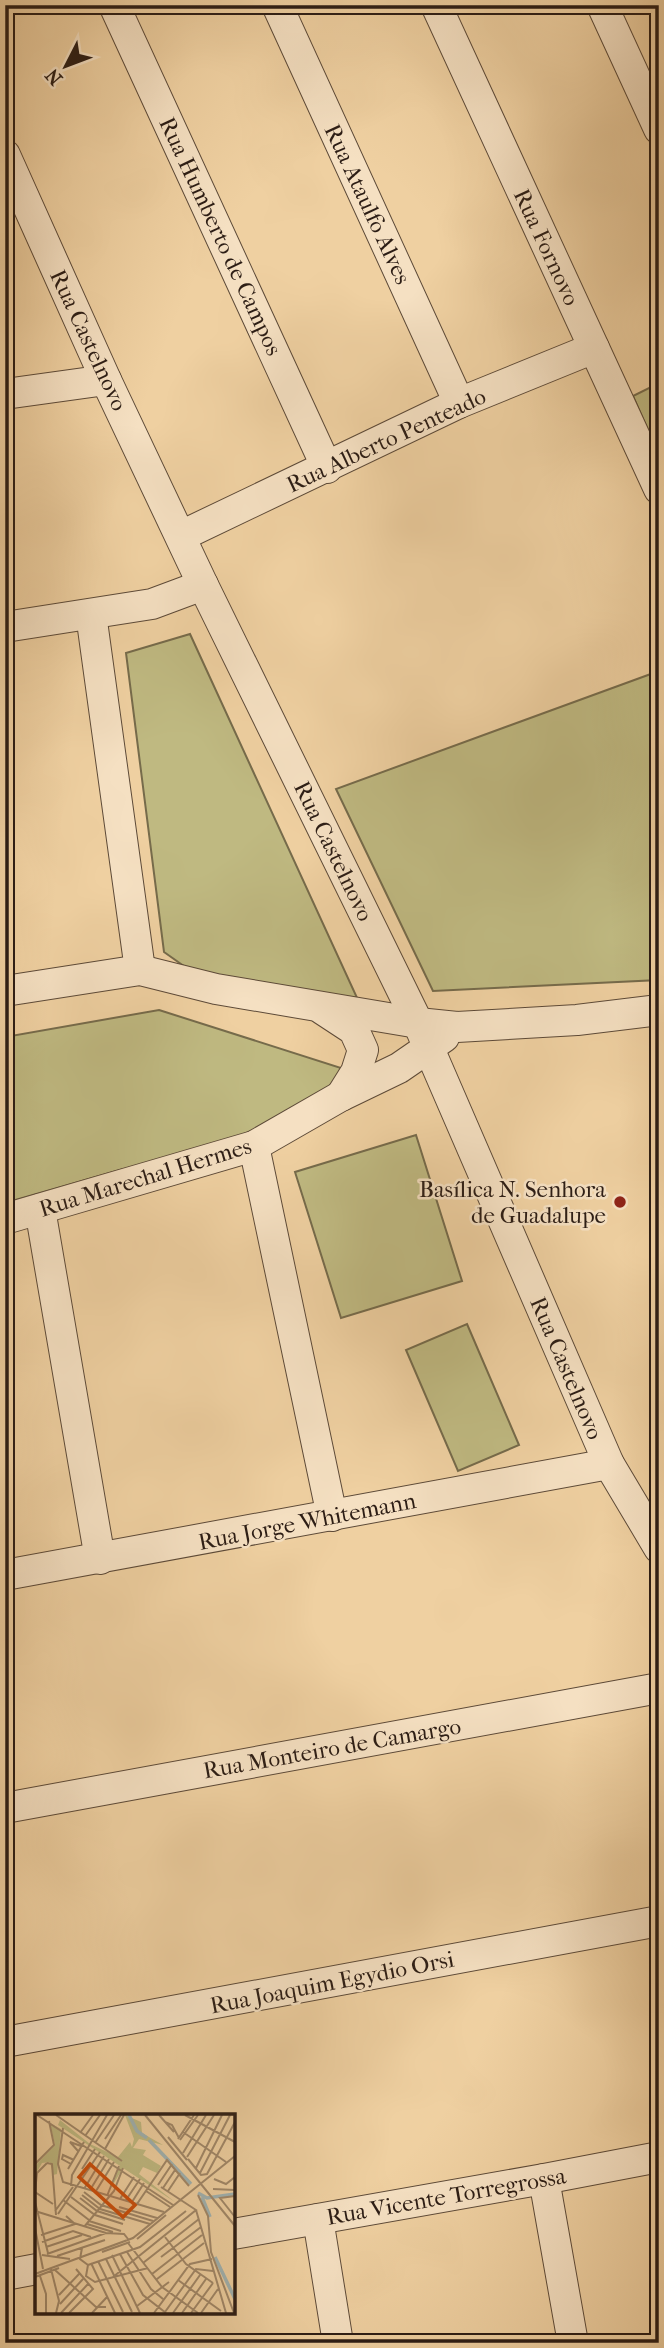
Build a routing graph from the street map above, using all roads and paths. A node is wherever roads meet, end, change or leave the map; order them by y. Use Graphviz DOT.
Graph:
graph roads {
  1 [pos="114,5"];
  2 [pos="276,5"];
  3 [pos="436,5"];
  4 [pos="602,5"];
  5 [pos="659,129"];
  6 [pos="6,159"];
  7 [pos="594,348"];
  8 [pos="106,380"];
  9 [pos="5,394"];
  10 [pos="459,403"];
  11 [pos="327,468"];
  12 [pos="659,489"];
  13 [pos="181,536"];
  14 [pos="202,585"];
  15 [pos="91,614"];
  16 [pos="5,627"];
  17 [pos="140,970"];
  18 [pos="5,991"];
  19 [pos="314,1004"];
  20 [pos="659,1010"];
  21 [pos="424,1036"];
  22 [pos="341,1096"];
  23 [pos="254,1146"];
  24 [pos="40,1209"];
  25 [pos="5,1219"];
  26 [pos="609,1464"];
  27 [pos="332,1516"];
  28 [pos="659,1548"];
  29 [pos="100,1559"];
  30 [pos="5,1575"];
  31 [pos="659,1688"];
  32 [pos="5,1808"];
  33 [pos="659,1921"];
  34 [pos="5,2042"];
  35 [pos="659,2157"];
  36 [pos="544,2179"];
  37 [pos="318,2218"];
  38 [pos="234,2234"];
  39 [pos="35,2269"];
  40 [pos="5,2274"];
  41 [pos="338,2343"];
  42 [pos="573,2343"];
  1 -- 11 [label="street, Rua Humberto de Campos"];
  2 -- 10 [label="street, Rua Ataulfo Alves"];
  3 -- 7 [label="street, Rua Fornovo"];
  4 -- 5 [label="street"];
  6 -- 8 [label="street, Rua Castelnovo"];
  7 -- 10 [label="street, Rua Alberto Penteado"];
  7 -- 12 [label="street, Rua Fornovo"];
  8 -- 9 [label="street"];
  8 -- 13 [label="street, Rua Castelnovo"];
  10 -- 11 [label="street, Rua Alberto Penteado"];
  11 -- 13 [label="street, Rua Alberto Penteado"];
  13 -- 14 [label="street, Rua Castelnovo"];
  14 -- 15 [label="street"];
  14 -- 21 [label="street, Rua Castelnovo"];
  15 -- 16 [label="street"];
  15 -- 17 [label="street"];
  17 -- 18 [label="street"];
  17 -- 19 [label="street"];
  19 -- 21 [label="street"];
  19 -- 22 [label="street"];
  20 -- 21 [label="street, Rua Marechal Hermes"];
  21 -- 22 [label="street, Rua Marechal Hermes"];
  21 -- 26 [label="street, Rua Castelnovo"];
  22 -- 23 [label="street, Rua Marechal Hermes"];
  23 -- 24 [label="street, Rua Marechal Hermes"];
  23 -- 27 [label="street"];
  24 -- 25 [label="street, Rua Marechal Hermes"];
  24 -- 29 [label="street"];
  26 -- 27 [label="street, Rua Jorge Whitemann"];
  26 -- 28 [label="street, Rua Castelnovo"];
  27 -- 29 [label="street, Rua Jorge Whitemann"];
  29 -- 30 [label="street, Rua Jorge Whitemann"];
  31 -- 32 [label="street, Rua Monteiro de Camargo"];
  33 -- 34 [label="street, Rua Joaquim Egydio Orsi"];
  35 -- 36 [label="street, Rua Vicente Torregrossa"];
  36 -- 37 [label="street, Rua Vicente Torregrossa"];
  36 -- 42 [label="street"];
  37 -- 38 [label="street, Rua Vicente Torregrossa"];
  37 -- 41 [label="street"];
  39 -- 40 [label="street"];
}
